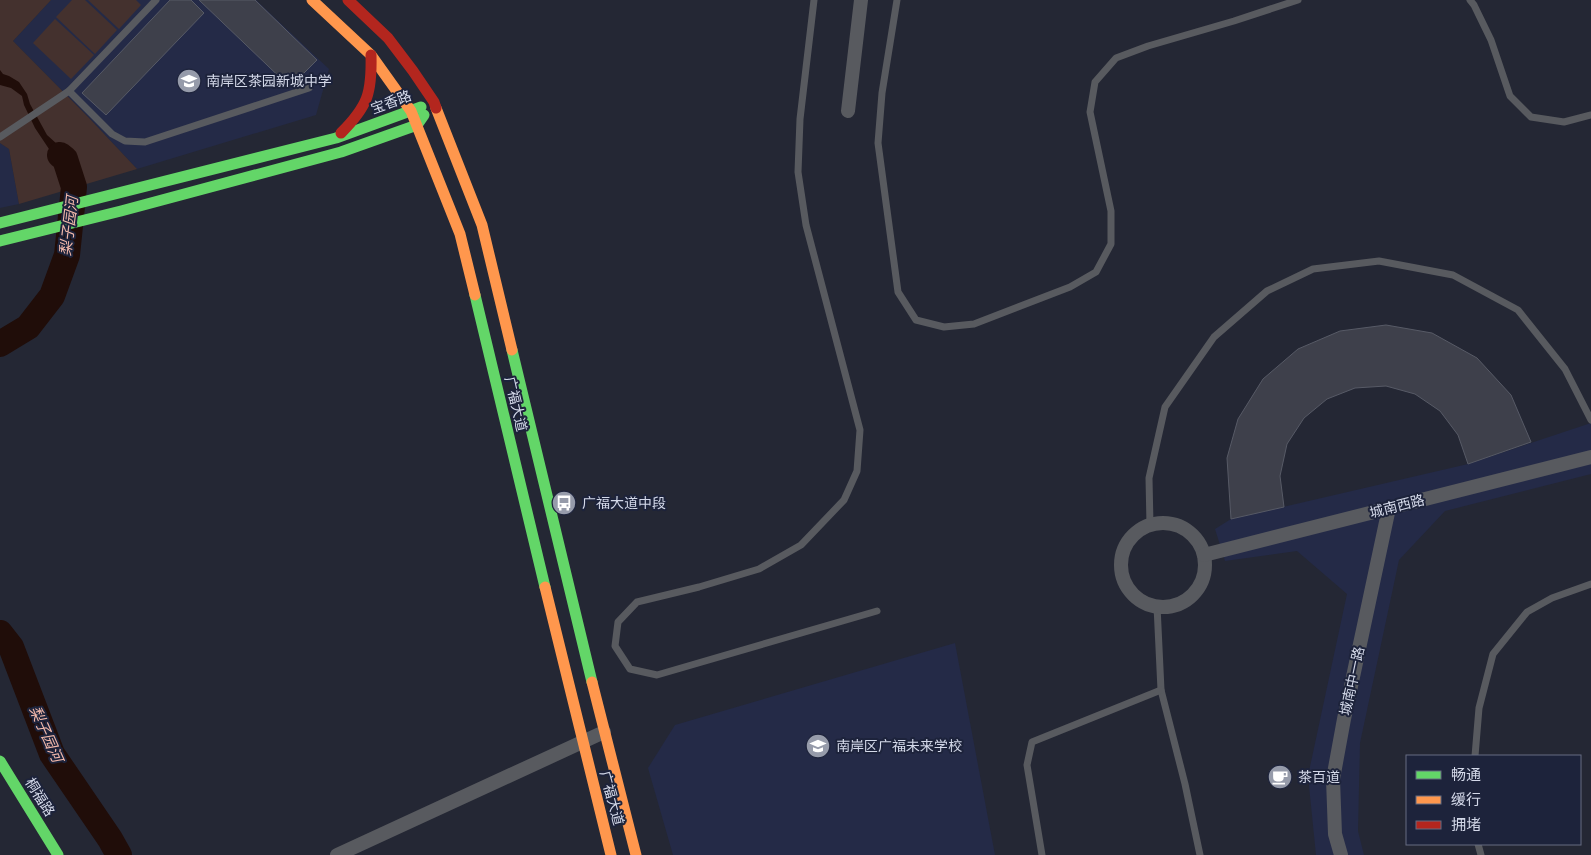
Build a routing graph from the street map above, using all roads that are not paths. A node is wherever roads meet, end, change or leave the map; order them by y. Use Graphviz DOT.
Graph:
graph roads {
  1 [pos="156,0"];
  2 [pos="312,0"];
  3 [pos="348,0"];
  4 [pos="814,0"];
  5 [pos="861,0"];
  6 [pos="897,0"];
  7 [pos="1298,0"];
  8 [pos="1470,0"];
  9 [pos="371,55"];
  10 [pos="309,88"];
  11 [pos="67,92"];
  12 [pos="434,102"];
  13 [pos="410,111"];
  14 [pos="848,111"];
  15 [pos="1591,115"];
  16 [pos="417,125"];
  17 [pos="0,137"];
  18 [pos="336,138"];
  19 [pos="0,222"];
  20 [pos="0,241"];
  21 [pos="1591,420"];
  22 [pos="1591,458"];
  23 [pos="1389,508"];
  24 [pos="1150,525"];
  25 [pos="1204,555"];
  26 [pos="1591,584"];
  27 [pos="1157,606"];
  28 [pos="877,611"];
  29 [pos="1162,690"];
  30 [pos="604,732"];
  31 [pos="582,742"];
  32 [pos="1475,755"];
  33 [pos="0,760"];
  34 [pos="56,852"];
  35 [pos="337,855"];
  36 [pos="611,855"];
  37 [pos="636,855"];
  38 [pos="1042,855"];
  39 [pos="1200,855"];
  40 [pos="1341,855"];
  1 -- 11 [label="lane"];
  2 -- 9 [label="main road, 广福大道"];
  3 -- 12 [label="main road, 广福大道"];
  4 -- 28 [label="lane"];
  5 -- 14 [label="street"];
  6 -- 7 [label="lane"];
  8 -- 15 [label="lane"];
  9 -- 13 [label="main road, 广福大道"];
  9 -- 18 [label="main road"];
  10 -- 11 [label="lane"];
  11 -- 17 [label="lane"];
  12 -- 13 [label="main road, 宝香路"];
  12 -- 16 [label="main road, 宝香路"];
  12 -- 30 [label="main road, 广福大道"];
  13 -- 16 [label="main road, 广福大道"];
  13 -- 18 [label="main road, 宝香路"];
  16 -- 20 [label="main road"];
  16 -- 31 [label="main road, 广福大道"];
  18 -- 19 [label="main road, 宝香路"];
  21 -- 24 [label="lane"];
  22 -- 23 [label="street, 城南西路"];
  23 -- 25 [label="street, 城南西路"];
  23 -- 40 [label="street, 城南中一路"];
  24 -- 25 [label="street"];
  24 -- 27 [label="street"];
  25 -- 27 [label="street"];
  26 -- 32 [label="lane"];
  27 -- 29 [label="lane"];
  29 -- 38 [label="lane"];
  29 -- 39 [label="lane"];
  30 -- 31 [label="street"];
  30 -- 37 [label="main road, 广福大道"];
  31 -- 35 [label="street"];
  31 -- 36 [label="main road, 广福大道"];
  33 -- 34 [label="main road, 桐福路"];
}
